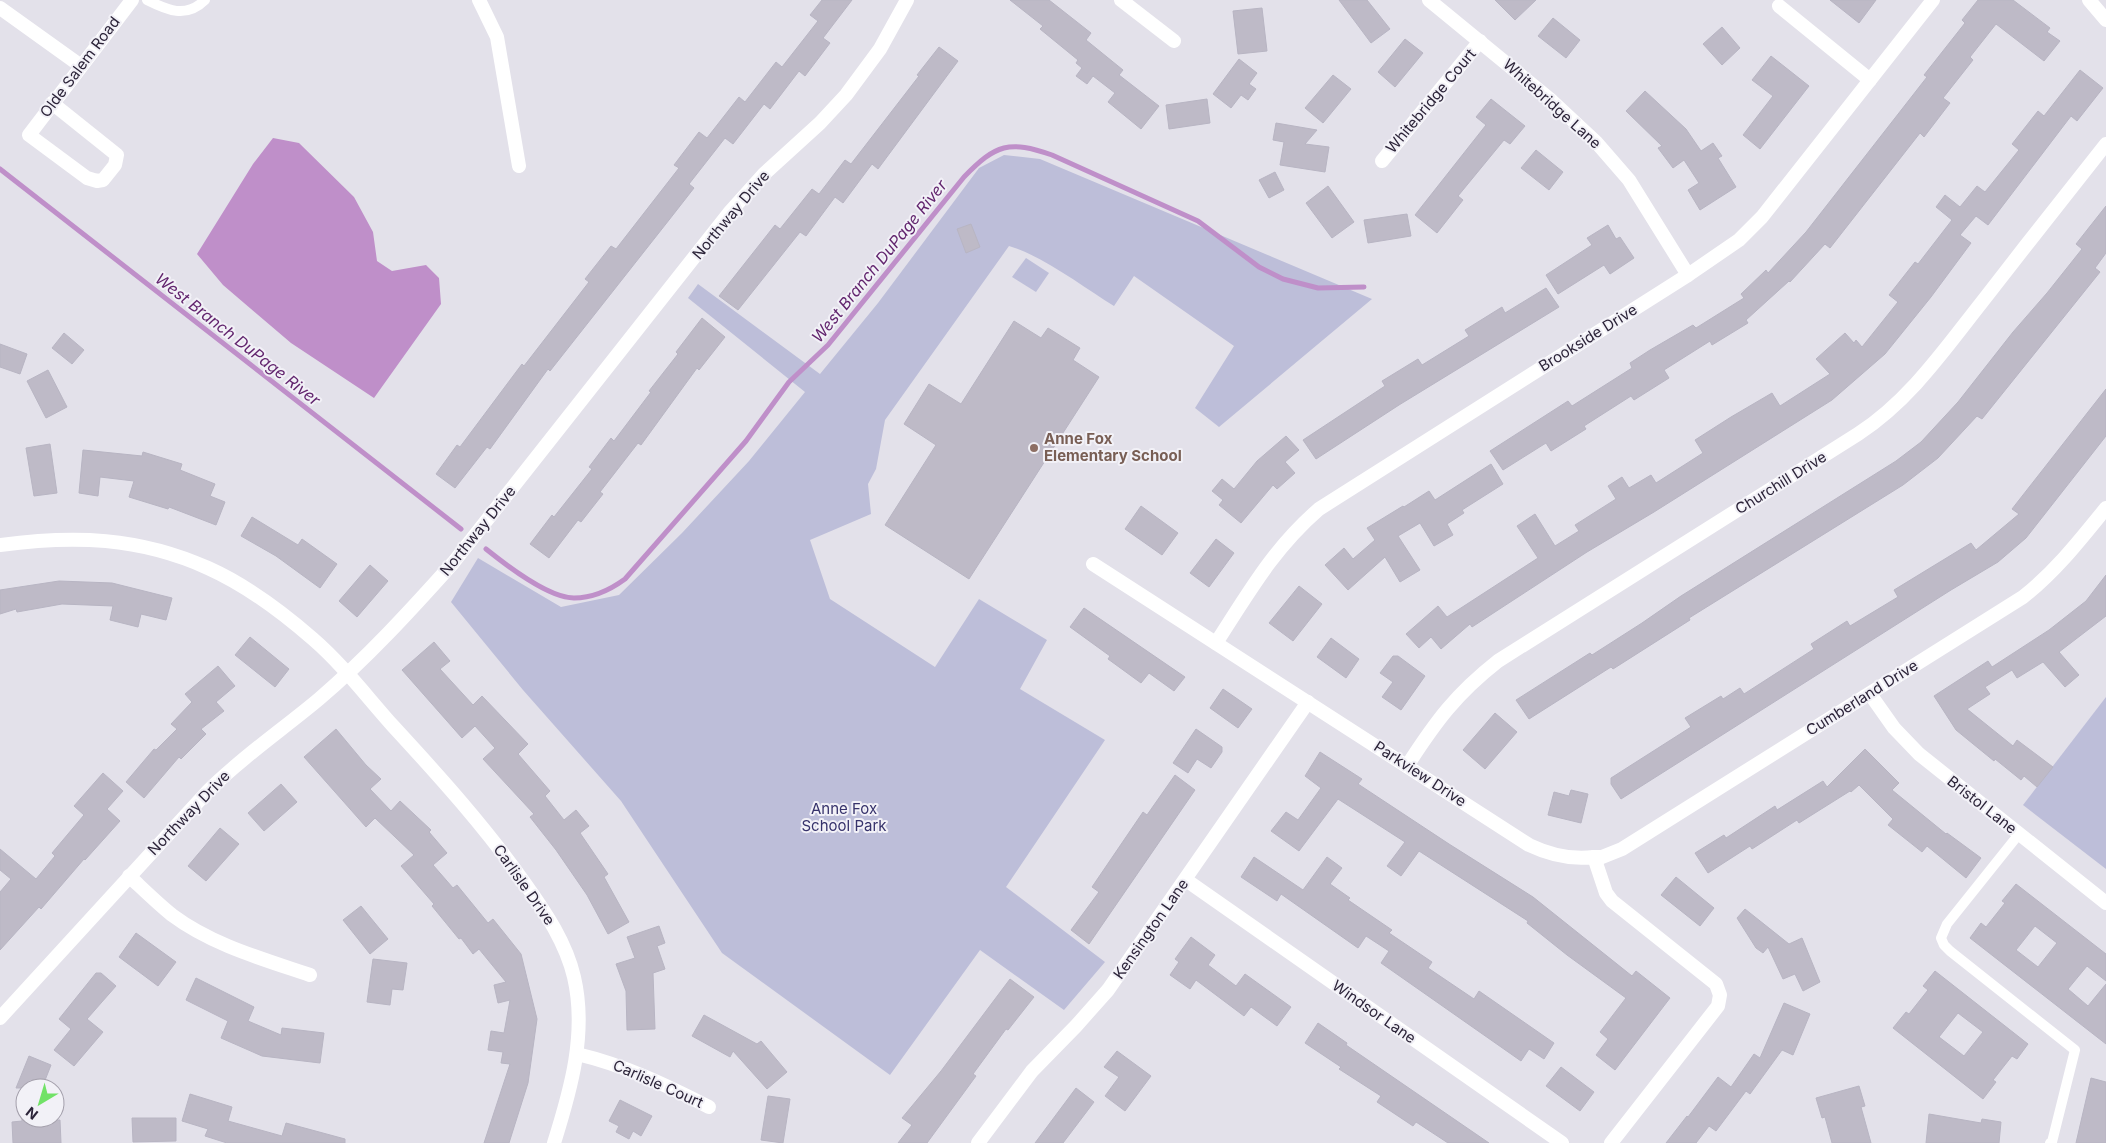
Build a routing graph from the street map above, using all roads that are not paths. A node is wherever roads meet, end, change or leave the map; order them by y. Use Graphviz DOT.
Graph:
graph roads {
  1 [pos="132,0"];
  2 [pos="147,0"];
  3 [pos="205,0"];
  4 [pos="479,0"];
  5 [pos="906,0"];
  6 [pos="1121,0"];
  7 [pos="1934,0"];
  8 [pos="2089,0"];
  9 [pos="1435,2"];
  10 [pos="1778,6"];
  11 [pos="0,8"];
  12 [pos="2106,20"];
  13 [pos="1174,41"];
  14 [pos="1480,41"];
  15 [pos="81,66"];
  16 [pos="1870,80"];
  17 [pos="52,103"];
  18 [pos="2106,144"];
  19 [pos="1382,161"];
  20 [pos="519,166"];
  21 [pos="1688,275"];
  22 [pos="2106,508"];
  23 [pos="0,530"];
  24 [pos="1,544"];
  25 [pos="1093,564"];
  26 [pos="1216,643"];
  27 [pos="347,674"];
  28 [pos="1870,694"];
  29 [pos="1308,702"];
  30 [pos="1407,766"];
  31 [pos="2019,834"];
  32 [pos="1594,857"];
  33 [pos="129,876"];
  34 [pos="1186,880"];
  35 [pos="2106,903"];
  36 [pos="310,975"];
  37 [pos="0,1018"];
  38 [pos="577,1054"];
  39 [pos="709,1107"];
  40 [pos="554,1143"];
  41 [pos="978,1143"];
  42 [pos="1562,1143"];
  43 [pos="1611,1143"];
  44 [pos="2050,1143"];
  1 -- 15 [label="street, Olde Salem Road"];
  2 -- 3 [label="lane"];
  4 -- 20 [label="street"];
  5 -- 27 [label="street, Northway Drive"];
  6 -- 13 [label="street"];
  7 -- 16 [label="street, Brookside Drive"];
  8 -- 12 [label="street"];
  9 -- 14 [label="street, Whitebridge Lane"];
  10 -- 16 [label="street"];
  11 -- 15 [label="street"];
  14 -- 19 [label="street, Whitebridge Court"];
  14 -- 21 [label="street, Whitebridge Lane"];
  15 -- 17 [label="street, Olde Salem Road"];
  16 -- 21 [label="street, Brookside Drive"];
  17 -- 17 [label="street, Olde Salem Road"];
  18 -- 30 [label="street, Churchill Drive"];
  21 -- 26 [label="street, Brookside Drive"];
  22 -- 28 [label="street, Cumberland Drive"];
  23 -- 24 [label="street"];
  24 -- 27 [label="street, Carlisle Drive"];
  25 -- 26 [label="street, Parkview Drive"];
  26 -- 29 [label="street, Parkview Drive"];
  27 -- 33 [label="street, Northway Drive"];
  27 -- 38 [label="street, Carlisle Drive"];
  28 -- 31 [label="street, Bristol Lane"];
  28 -- 32 [label="street, Cumberland Drive"];
  29 -- 30 [label="street, Parkview Drive"];
  29 -- 34 [label="street, Kensington Lane"];
  30 -- 32 [label="street, Parkview Drive"];
  31 -- 35 [label="street, Bristol Lane"];
  31 -- 44 [label="lane"];
  32 -- 43 [label="street"];
  33 -- 36 [label="street"];
  33 -- 37 [label="street, Northway Drive"];
  34 -- 41 [label="street, Kensington Lane"];
  34 -- 42 [label="street, Windsor Lane"];
  38 -- 39 [label="street, Carlisle Court"];
  38 -- 40 [label="street, Carlisle Drive"];
}
